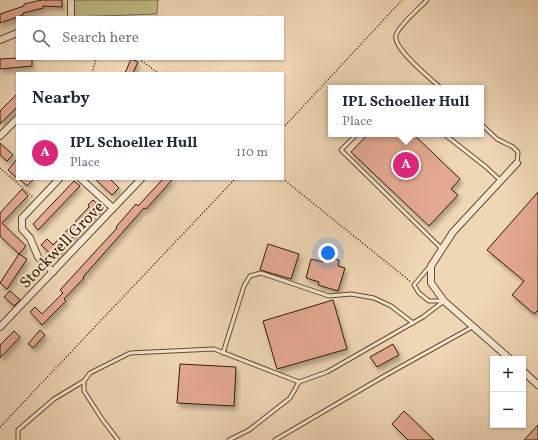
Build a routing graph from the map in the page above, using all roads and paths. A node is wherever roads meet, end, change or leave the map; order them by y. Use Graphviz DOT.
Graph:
graph roads {
  1 [pos="71,0"];
  2 [pos="402,0"];
  3 [pos="427,0"];
  4 [pos="71,16"];
  5 [pos="16,33"];
  6 [pos="0,40"];
  7 [pos="96,60"];
  8 [pos="140,60"];
  9 [pos="92,72"];
  10 [pos="157,72"];
  11 [pos="438,85"];
  12 [pos="16,120"];
  13 [pos="284,127"];
  14 [pos="484,127"];
  15 [pos="0,136"];
  16 [pos="355,137"];
  17 [pos="448,137"];
  18 [pos="517,163"];
  19 [pos="0,168"];
  20 [pos="58,180"];
  21 [pos="81,180"];
  22 [pos="139,180"];
  23 [pos="234,180"];
  24 [pos="284,180"];
  25 [pos="501,181"];
  26 [pos="38,201"];
  27 [pos="113,208"];
  28 [pos="441,248"];
  29 [pos="431,266"];
  30 [pos="53,272"];
  31 [pos="414,285"];
  32 [pos="444,301"];
  33 [pos="413,323"];
  34 [pos="474,326"];
  35 [pos="0,327"];
  36 [pos="223,353"];
  37 [pos="507,356"];
  38 [pos="526,374"];
  39 [pos="84,381"];
  40 [pos="299,382"];
  41 [pos="538,385"];
  42 [pos="0,427"];
  43 [pos="281,436"];
  44 [pos="18,440"];
  45 [pos="117,440"];
  46 [pos="228,440"];
  47 [pos="275,440"];
  48 [pos="283,440"];
  1 -- 4 [label="street"];
  2 -- 13 [label="path"];
  3 -- 11 [label="lane"];
  5 -- 6 [label="street"];
  7 -- 9 [label="path"];
  8 -- 10 [label="path"];
  12 -- 15 [label="street"];
  14 -- 18 [label="lane"];
  16 -- 28 [label="lane"];
  17 -- 25 [label="lane"];
  18 -- 25 [label="street"];
  19 -- 26 [label="path"];
  20 -- 26 [label="street"];
  21 -- 27 [label="street"];
  22 -- 27 [label="street, Stockwell Grove"];
  23 -- 42 [label="path"];
  24 -- 31 [label="path"];
  25 -- 28 [label="street"];
  26 -- 30 [label="street"];
  27 -- 30 [label="street, Stockwell Grove"];
  28 -- 29 [label="street"];
  29 -- 31 [label="lane"];
  29 -- 32 [label="street"];
  30 -- 35 [label="street, Stockwell Grove"];
  31 -- 32 [label="lane"];
  32 -- 33 [label="lane"];
  32 -- 34 [label="street"];
  33 -- 36 [label="lane"];
  33 -- 40 [label="lane"];
  34 -- 37 [label="street"];
  34 -- 43 [label="lane"];
  36 -- 39 [label="lane"];
  36 -- 40 [label="lane"];
  38 -- 41 [label="street"];
  39 -- 44 [label="lane"];
  39 -- 45 [label="lane"];
  40 -- 46 [label="lane"];
  43 -- 47 [label="lane"];
  43 -- 48 [label="lane"];
}
